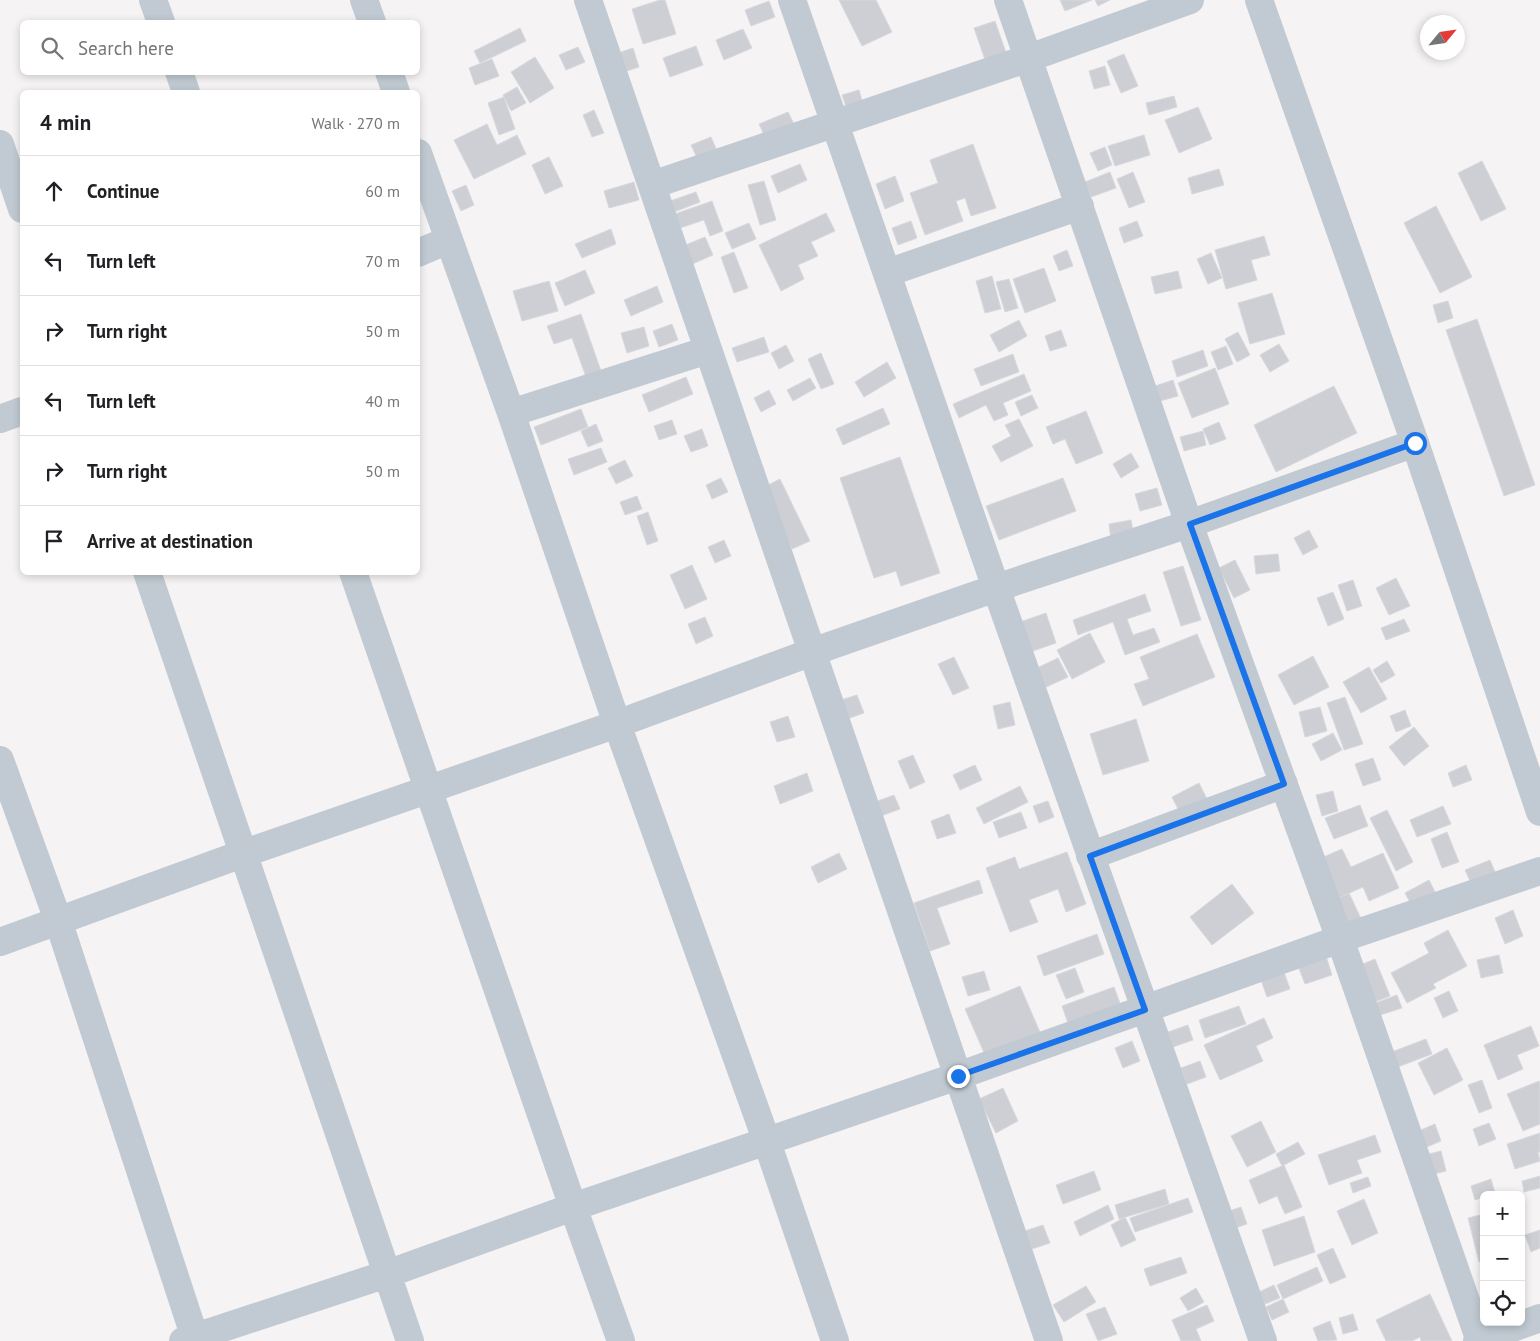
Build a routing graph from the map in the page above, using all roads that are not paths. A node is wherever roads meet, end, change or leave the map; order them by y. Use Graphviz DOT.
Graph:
graph roads {
  1 [pos="153,0"];
  2 [pos="364,0"];
  3 [pos="588,0"];
  4 [pos="792,0"];
  5 [pos="1008,0"];
  6 [pos="1190,0"];
  7 [pos="1259,0"];
  8 [pos="160,20"];
  9 [pos="371,20"];
  10 [pos="1029,58"];
  11 [pos="180,75"];
  12 [pos="390,75"];
  13 [pos="185,90"];
  14 [pos="395,90"];
  15 [pos="836,123"];
  16 [pos="0,144"];
  17 [pos="420,159"];
  18 [pos="652,185"];
  19 [pos="20,203"];
  20 [pos="1080,206"];
  21 [pos="448,240"];
  22 [pos="420,252"];
  23 [pos="887,273"];
  24 [pos="708,350"];
  25 [pos="20,412"];
  26 [pos="511,413"];
  27 [pos="0,419"];
  28 [pos="1415,443"];
  29 [pos="1190,524"];
  30 [pos="148,575"];
  31 [pos="354,575"];
  32 [pos="996,588"];
  33 [pos="812,652"];
  34 [pos="617,724"];
  35 [pos="0,760"];
  36 [pos="1284,784"];
  37 [pos="427,790"];
  38 [pos="1540,812"];
  39 [pos="242,854"];
  40 [pos="1090,856"];
  41 [pos="1540,871"];
  42 [pos="58,920"];
  43 [pos="1340,939"];
  44 [pos="0,942"];
  45 [pos="1145,1010"];
  46 [pos="958,1076"];
  47 [pos="766,1142"];
  48 [pos="573,1207"];
  49 [pos="387,1274"];
  50 [pos="1540,1318"];
  51 [pos="191,1340"];
  52 [pos="410,1341"];
  53 [pos="622,1341"];
  54 [pos="835,1341"];
  55 [pos="1049,1341"];
  56 [pos="1263,1341"];
  57 [pos="1479,1341"];
  1 -- 8 [label="street"];
  2 -- 9 [label="street"];
  3 -- 18 [label="street"];
  4 -- 15 [label="street"];
  5 -- 10 [label="street"];
  6 -- 10 [label="street"];
  7 -- 28 [label="street"];
  10 -- 15 [label="street"];
  10 -- 20 [label="street"];
  11 -- 13 [label="street"];
  12 -- 14 [label="street"];
  15 -- 18 [label="street"];
  15 -- 23 [label="street"];
  16 -- 19 [label="street"];
  17 -- 21 [label="street"];
  18 -- 24 [label="street"];
  20 -- 23 [label="street"];
  20 -- 29 [label="street"];
  21 -- 22 [label="street"];
  21 -- 26 [label="street"];
  23 -- 32 [label="street"];
  24 -- 26 [label="street"];
  24 -- 33 [label="street"];
  25 -- 27 [label="street"];
  26 -- 34 [label="street"];
  28 -- 29 [label="street"];
  28 -- 38 [label="street"];
  29 -- 32 [label="street"];
  29 -- 36 [label="street"];
  30 -- 39 [label="street"];
  31 -- 37 [label="street"];
  32 -- 33 [label="street"];
  32 -- 40 [label="street"];
  33 -- 34 [label="street"];
  33 -- 46 [label="street"];
  34 -- 37 [label="street"];
  34 -- 47 [label="street"];
  35 -- 42 [label="street"];
  36 -- 40 [label="street"];
  36 -- 43 [label="street"];
  37 -- 39 [label="street"];
  37 -- 48 [label="street"];
  39 -- 42 [label="street"];
  39 -- 49 [label="street"];
  40 -- 45 [label="street"];
  41 -- 43 [label="street"];
  42 -- 44 [label="street"];
  42 -- 51 [label="street"];
  43 -- 45 [label="street"];
  43 -- 57 [label="street"];
  45 -- 46 [label="street"];
  45 -- 56 [label="street"];
  46 -- 47 [label="street"];
  46 -- 55 [label="street"];
  47 -- 48 [label="street"];
  47 -- 54 [label="street"];
  48 -- 49 [label="street"];
  48 -- 53 [label="street"];
  49 -- 51 [label="street"];
  49 -- 52 [label="street"];
  50 -- 57 [label="street"];
}
